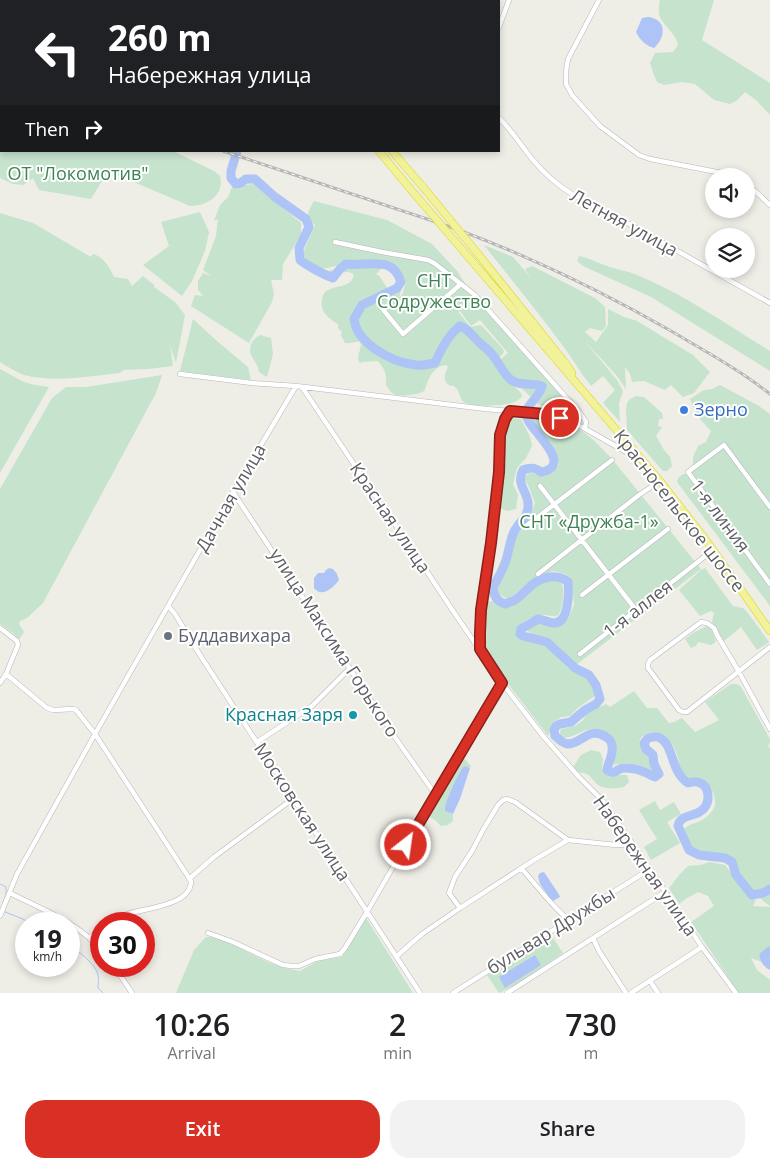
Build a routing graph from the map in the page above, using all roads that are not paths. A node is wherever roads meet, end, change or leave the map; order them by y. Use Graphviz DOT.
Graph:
graph roads {
  1 [pos="509,0"];
  2 [pos="599,0"];
  3 [pos="500,24"];
  4 [pos="500,119"];
  5 [pos="380,152"];
  6 [pos="393,152"];
  7 [pos="705,170"];
  8 [pos="755,191"];
  9 [pos="770,205"];
  10 [pos="335,242"];
  11 [pos="460,284"];
  12 [pos="770,303"];
  13 [pos="381,307"];
  14 [pos="180,374"];
  15 [pos="296,386"];
  16 [pos="302,388"];
  17 [pos="585,395"];
  18 [pos="510,411"];
  19 [pos="585,428"];
  20 [pos="633,449"];
  21 [pos="612,460"];
  22 [pos="660,481"];
  23 [pos="540,486"];
  24 [pos="234,492"];
  25 [pos="554,505"];
  26 [pos="770,507"];
  27 [pos="526,526"];
  28 [pos="668,529"];
  29 [pos="582,540"];
  30 [pos="713,550"];
  31 [pos="538,574"];
  32 [pos="609,574"];
  33 [pos="770,584"];
  34 [pos="582,595"];
  35 [pos="168,606"];
  36 [pos="636,610"];
  37 [pos="0,628"];
  38 [pos="770,631"];
  39 [pos="770,647"];
  40 [pos="480,649"];
  41 [pos="580,654"];
  42 [pos="350,668"];
  43 [pos="739,672"];
  44 [pos="6,674"];
  45 [pos="0,683"];
  46 [pos="502,683"];
  47 [pos="770,729"];
  48 [pos="95,734"];
  49 [pos="257,742"];
  50 [pos="435,794"];
  51 [pos="294,798"];
  52 [pos="568,840"];
  53 [pos="632,845"];
  54 [pos="521,868"];
  55 [pos="650,869"];
  56 [pos="189,879"];
  57 [pos="10,892"];
  58 [pos="665,892"];
  59 [pos="460,908"];
  60 [pos="136,912"];
  61 [pos="367,912"];
  62 [pos="0,916"];
  63 [pos="569,920"];
  64 [pos="208,933"];
  65 [pos="90,937"];
  66 [pos="593,938"];
  67 [pos="702,947"];
  68 [pos="397,956"];
  69 [pos="121,977"];
  70 [pos="650,981"];
  71 [pos="132,993"];
  72 [pos="420,993"];
  73 [pos="453,993"];
  74 [pos="507,993"];
  75 [pos="626,993"];
  76 [pos="631,993"];
  77 [pos="658,993"];
  78 [pos="736,993"];
  1 -- 3 [label="street"];
  2 -- 7 [label="street"];
  4 -- 12 [label="street, Летняя улица"];
  5 -- 17 [label="highway, Красносельское шоссе, bridge"];
  6 -- 17 [label="highway, Красносельское шоссе, bridge"];
  8 -- 9 [label="street"];
  10 -- 11 [label="street"];
  11 -- 13 [label="street"];
  11 -- 19 [label="street"];
  14 -- 15 [label="street"];
  15 -- 16 [label="street"];
  15 -- 24 [label="street, Дачная улица"];
  16 -- 18 [label="street"];
  16 -- 40 [label="street, Красная улица"];
  17 -- 20 [label="highway, Красносельское шоссе"];
  18 -- 19 [label="street"];
  18 -- 40 [label="street"];
  19 -- 20 [label="street"];
  20 -- 22 [label="highway, Красносельское шоссе"];
  21 -- 25 [label="street"];
  22 -- 29 [label="street"];
  22 -- 30 [label="highway, Красносельское шоссе"];
  23 -- 25 [label="street"];
  24 -- 35 [label="street, Дачная улица"];
  24 -- 42 [label="street, улица Максима Горького"];
  25 -- 27 [label="street"];
  25 -- 29 [label="street"];
  26 -- 33 [label="street, 1-я линия"];
  28 -- 32 [label="street"];
  29 -- 31 [label="street"];
  29 -- 32 [label="street"];
  30 -- 36 [label="street, 1-я аллея"];
  30 -- 38 [label="highway, Красносельское шоссе"];
  32 -- 34 [label="street"];
  32 -- 36 [label="street"];
  35 -- 48 [label="street, Дачная улица"];
  35 -- 49 [label="street, Московская улица"];
  36 -- 41 [label="street, 1-я аллея"];
  37 -- 44 [label="street"];
  39 -- 43 [label="street"];
  40 -- 46 [label="street, Набережная улица"];
  42 -- 49 [label="street"];
  42 -- 50 [label="street, улица Максима Горького"];
  43 -- 43 [label="street"];
  43 -- 47 [label="street"];
  44 -- 45 [label="street"];
  44 -- 48 [label="street"];
  46 -- 50 [label="street"];
  46 -- 53 [label="street, Набережная улица"];
  48 -- 56 [label="street"];
  48 -- 57 [label="street, Дачная улица"];
  49 -- 51 [label="street, Московская улица"];
  50 -- 61 [label="street"];
  51 -- 56 [label="street"];
  51 -- 61 [label="street, Московская улица"];
  52 -- 53 [label="street"];
  52 -- 54 [label="street"];
  52 -- 59 [label="street"];
  53 -- 55 [label="street, Набережная улица"];
  54 -- 59 [label="street"];
  54 -- 63 [label="street"];
  55 -- 58 [label="street, Набережная улица"];
  55 -- 63 [label="street, бульвар Дружбы"];
  56 -- 60 [label="street"];
  57 -- 62 [label="street, Дачная улица"];
  57 -- 65 [label="street"];
  58 -- 66 [label="street, бульвар Дружбы"];
  58 -- 67 [label="street, Набережная улица"];
  59 -- 68 [label="street"];
  61 -- 64 [label="street"];
  61 -- 68 [label="street, Московская улица"];
  63 -- 73 [label="street, бульвар Дружбы"];
  66 -- 74 [label="street, бульвар Дружбы"];
  66 -- 75 [label="street"];
  67 -- 70 [label="street"];
  67 -- 78 [label="street, Набережная улица"];
  68 -- 72 [label="street, Московская улица"];
  69 -- 71 [label="street"];
  70 -- 76 [label="street"];
  70 -- 77 [label="street"];
}
